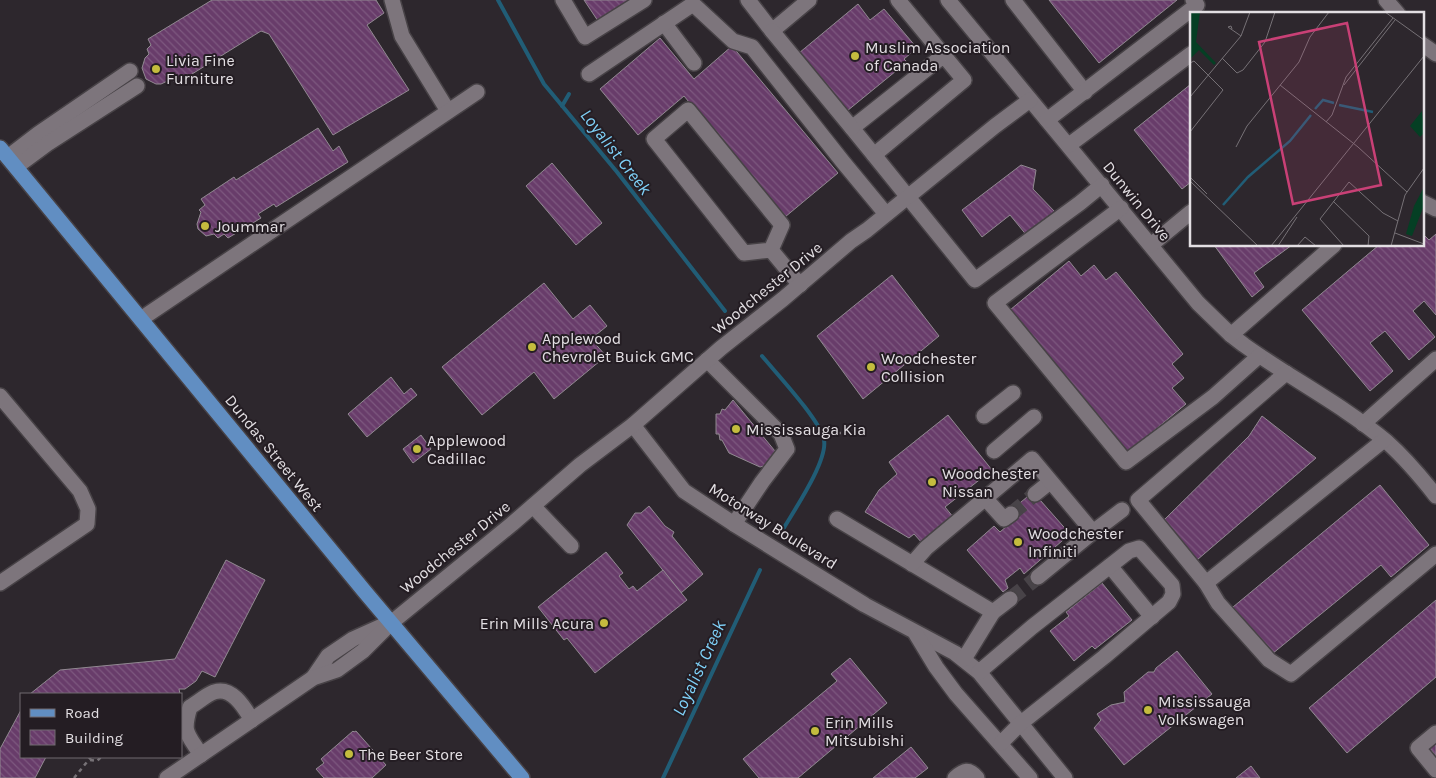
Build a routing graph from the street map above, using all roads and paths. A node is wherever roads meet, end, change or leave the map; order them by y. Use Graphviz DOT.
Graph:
graph roads {
  1 [pos="392,0"];
  2 [pos="563,0"];
  3 [pos="644,0"];
  4 [pos="748,0"];
  5 [pos="809,0"];
  6 [pos="898,0"];
  7 [pos="948,0"];
  8 [pos="1013,0"];
  9 [pos="1193,0"];
  10 [pos="1386,0"];
  11 [pos="1396,12"];
  12 [pos="664,23"];
  13 [pos="772,31"];
  14 [pos="1424,45"];
  15 [pos="1436,54"];
  16 [pos="944,55"];
  17 [pos="1190,55"];
  18 [pos="694,63"];
  19 [pos="130,72"];
  20 [pos="589,74"];
  21 [pos="137,86"];
  22 [pos="477,92"];
  23 [pos="1084,92"];
  24 [pos="1030,100"];
  25 [pos="448,111"];
  26 [pos="1048,120"];
  27 [pos="852,128"];
  28 [pos="1069,146"];
  29 [pos="874,155"];
  30 [pos="8,157"];
  31 [pos="1102,185"];
  32 [pos="907,196"];
  33 [pos="1424,203"];
  34 [pos="1120,208"];
  35 [pos="1436,209"];
  36 [pos="1190,213"];
  37 [pos="886,214"];
  38 [pos="1150,245"];
  39 [pos="1333,246"];
  40 [pos="771,250"];
  41 [pos="800,285"];
  42 [pos="141,319"];
  43 [pos="1231,335"];
  44 [pos="1259,356"];
  45 [pos="1436,359"];
  46 [pos="707,360"];
  47 [pos="1286,373"];
  48 [pos="1013,393"];
  49 [pos="0,396"];
  50 [pos="984,416"];
  51 [pos="1034,417"];
  52 [pos="1363,424"];
  53 [pos="633,425"];
  54 [pos="867,428"];
  55 [pos="812,434"];
  56 [pos="1384,440"];
  57 [pos="994,451"];
  58 [pos="1050,482"];
  59 [pos="1035,494"];
  60 [pos="1436,496"];
  61 [pos="985,498"];
  62 [pos="533,506"];
  63 [pos="1122,510"];
  64 [pos="1011,514"];
  65 [pos="837,519"];
  66 [pos="734,524"];
  67 [pos="1093,532"];
  68 [pos="571,546"];
  69 [pos="1436,554"];
  70 [pos="912,564"];
  71 [pos="1110,566"];
  72 [pos="1038,577"];
  73 [pos="0,583"];
  74 [pos="1206,583"];
  75 [pos="1010,599"];
  76 [pos="993,612"];
  77 [pos="1152,617"];
  78 [pos="391,623"];
  79 [pos="915,633"];
  80 [pos="964,659"];
  81 [pos="979,672"];
  82 [pos="252,720"];
  83 [pos="1020,724"];
  84 [pos="1436,733"];
  85 [pos="1000,743"];
  86 [pos="201,755"];
  87 [pos="90,758"];
  88 [pos="1436,770"];
  89 [pos="74,778"];
  90 [pos="168,778"];
  91 [pos="522,778"];
  92 [pos="955,778"];
  93 [pos="978,778"];
  94 [pos="1030,778"];
  95 [pos="1065,778"];
  1 -- 25 [label="street"];
  2 -- 3 [label="street"];
  4 -- 13 [label="street"];
  5 -- 13 [label="street"];
  6 -- 16 [label="street"];
  7 -- 24 [label="street, Dunwin Drive"];
  8 -- 23 [label="street"];
  9 -- 23 [label="street"];
  10 -- 11 [label="street"];
  12 -- 18 [label="street"];
  12 -- 20 [label="street"];
  12 -- 37 [label="street"];
  13 -- 27 [label="street"];
  14 -- 15 [label="street"];
  16 -- 27 [label="street"];
  16 -- 29 [label="street"];
  17 -- 28 [label="street"];
  19 -- 30 [label="street"];
  21 -- 30 [label="street"];
  22 -- 25 [label="street"];
  23 -- 26 [label="street"];
  24 -- 26 [label="street, Dunwin Drive"];
  24 -- 32 [label="street, Woodchester Drive"];
  25 -- 42 [label="street"];
  26 -- 28 [label="street, Dunwin Drive"];
  27 -- 29 [label="street"];
  28 -- 31 [label="street, Dunwin Drive"];
  29 -- 32 [label="street"];
  30 -- 42 [label="main road, Dundas Street West"];
  31 -- 32 [label="street"];
  31 -- 34 [label="street, Dunwin Drive"];
  32 -- 37 [label="street, Woodchester Drive"];
  33 -- 35 [label="street"];
  34 -- 38 [label="street, Dunwin Drive"];
  34 -- 44 [label="street"];
  36 -- 38 [label="street"];
  37 -- 41 [label="street, Woodchester Drive"];
  38 -- 43 [label="street, Dunwin Drive"];
  39 -- 43 [label="street"];
  40 -- 40 [label="street"];
  40 -- 41 [label="street"];
  41 -- 46 [label="street, Woodchester Drive"];
  42 -- 78 [label="main road, Dundas Street West"];
  43 -- 44 [label="street, Dunwin Drive"];
  44 -- 47 [label="street, Dunwin Drive"];
  45 -- 52 [label="street"];
  46 -- 53 [label="street, Woodchester Drive"];
  46 -- 66 [label="street"];
  47 -- 52 [label="street, Dunwin Drive"];
  47 -- 74 [label="street"];
  48 -- 50 [label="street"];
  49 -- 73 [label="street"];
  51 -- 57 [label="street"];
  52 -- 56 [label="street, Dunwin Drive"];
  53 -- 62 [label="street, Woodchester Drive"];
  53 -- 66 [label="street, Motorway Boulevard"];
  54 -- 55 [label="path"];
  56 -- 60 [label="street, Dunwin Drive"];
  56 -- 74 [label="street"];
  58 -- 59 [label="street"];
  58 -- 61 [label="street"];
  58 -- 67 [label="street"];
  61 -- 64 [label="street"];
  61 -- 70 [label="street"];
  62 -- 68 [label="street"];
  62 -- 78 [label="street, Woodchester Drive"];
  63 -- 67 [label="street"];
  65 -- 70 [label="street"];
  66 -- 79 [label="street, Motorway Boulevard"];
  67 -- 72 [label="street"];
  69 -- 74 [label="street"];
  70 -- 76 [label="street"];
  71 -- 77 [label="street"];
  71 -- 77 [label="street"];
  71 -- 81 [label="street"];
  75 -- 76 [label="street"];
  76 -- 80 [label="street"];
  77 -- 83 [label="street"];
  78 -- 82 [label="street, Woodchester Drive"];
  78 -- 91 [label="main road, Dundas Street West"];
  79 -- 80 [label="street, Motorway Boulevard"];
  79 -- 85 [label="street, Motorway Boulevard"];
  80 -- 81 [label="street, Motorway Boulevard"];
  81 -- 83 [label="street, Motorway Boulevard"];
  82 -- 86 [label="street, Woodchester Drive"];
  82 -- 86 [label="street"];
  83 -- 85 [label="street"];
  83 -- 95 [label="street, Motorway Boulevard"];
  84 -- 88 [label="street"];
  85 -- 94 [label="street, Motorway Boulevard"];
  86 -- 90 [label="street, Woodchester Drive"];
  87 -- 89 [label="path"];
  92 -- 93 [label="street"];
}
